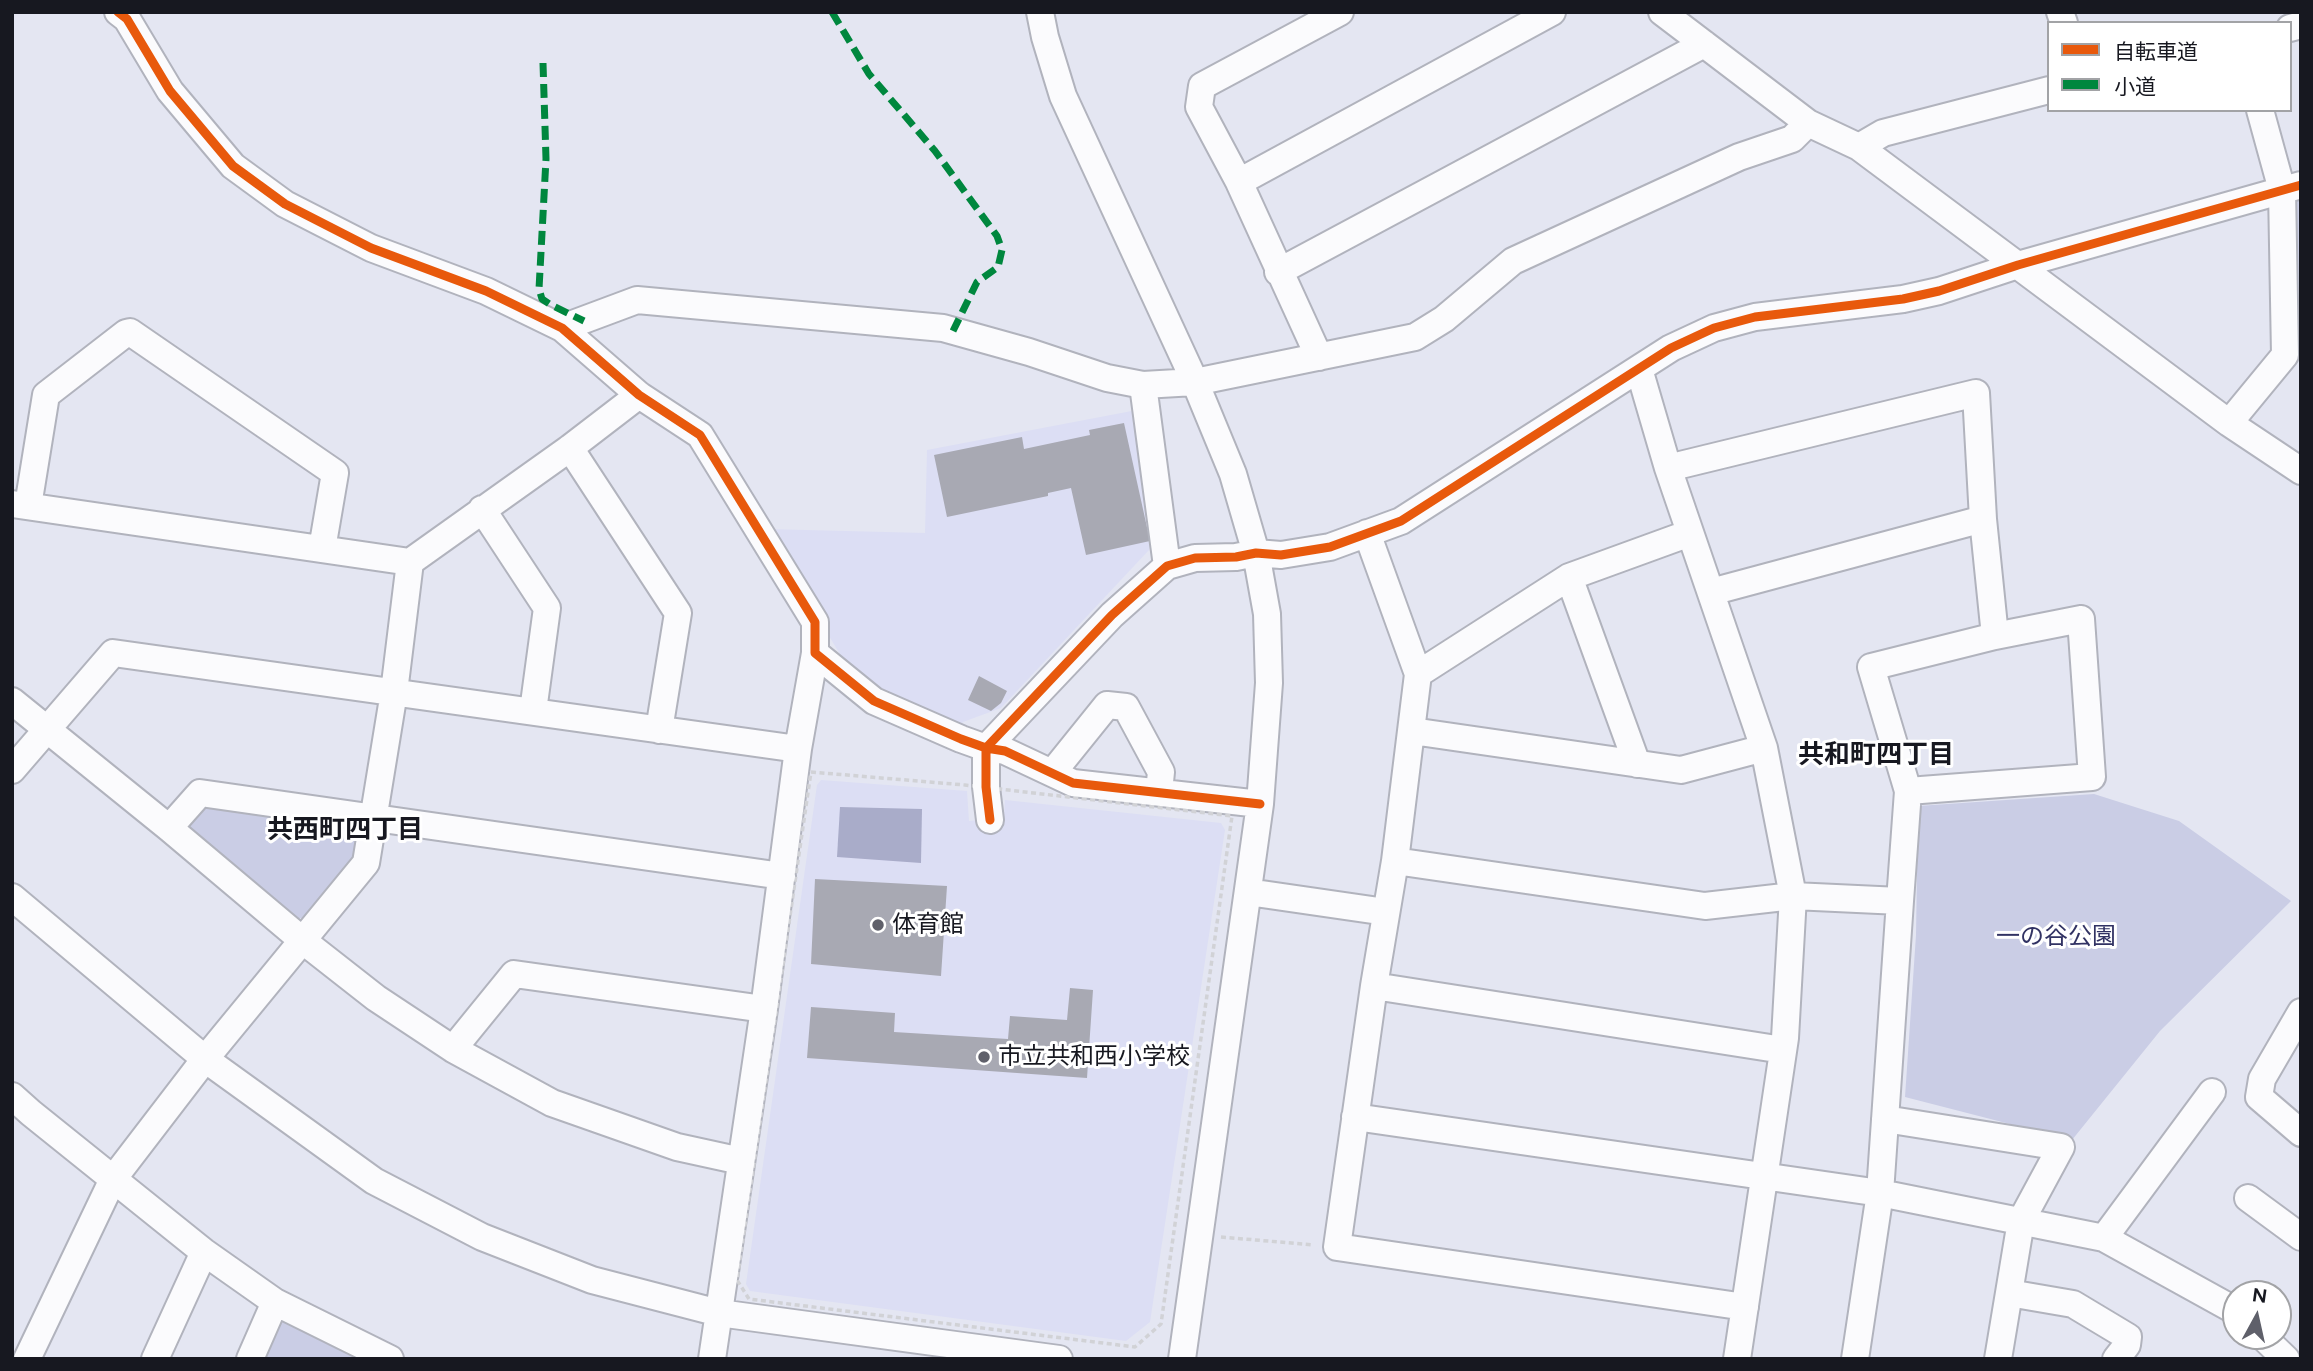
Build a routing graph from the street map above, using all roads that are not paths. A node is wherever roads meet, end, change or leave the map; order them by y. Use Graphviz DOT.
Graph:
graph roads {
  1 [pos="118,12"];
  2 [pos="1041,12"];
  3 [pos="1340,12"];
  4 [pos="1552,12"];
  5 [pos="1662,12"];
  6 [pos="1704,44"];
  7 [pos="2047,91"];
  8 [pos="2261,112"];
  9 [pos="1808,123"];
  10 [pos="1859,147"];
  11 [pos="1239,182"];
  12 [pos="2291,188"];
  13 [pos="2018,265"];
  14 [pos="1278,272"];
  15 [pos="562,328"];
  16 [pos="2293,356"];
  17 [pos="1319,357"];
  18 [pos="1639,369"];
  19 [pos="1195,382"];
  20 [pos="1143,385"];
  21 [pos="639,395"];
  22 [pos="2229,423"];
  23 [pos="570,448"];
  24 [pos="1668,468"];
  25 [pos="2301,471"];
  26 [pos="20,505"];
  27 [pos="482,509"];
  28 [pos="1983,519"];
  29 [pos="1367,533"];
  30 [pos="1690,533"];
  31 [pos="322,550"];
  32 [pos="1256,554"];
  33 [pos="410,562"];
  34 [pos="1167,566"];
  35 [pos="1569,577"];
  36 [pos="1711,592"];
  37 [pos="1995,636"];
  38 [pos="815,653"];
  39 [pos="1419,674"];
  40 [pos="394,692"];
  41 [pos="12,701"];
  42 [pos="533,711"];
  43 [pos="47,729"];
  44 [pos="659,730"];
  45 [pos="1412,731"];
  46 [pos="986,748"];
  47 [pos="1764,748"];
  48 [pos="799,749"];
  49 [pos="1637,764"];
  50 [pos="12,770"];
  51 [pos="1053,772"];
  52 [pos="1908,791"];
  53 [pos="1159,792"];
  54 [pos="1260,804"];
  55 [pos="374,817"];
  56 [pos="990,820"];
  57 [pos="169,828"];
  58 [pos="1395,861"];
  59 [pos="782,876"];
  60 [pos="1248,892"];
  61 [pos="1793,896"];
  62 [pos="12,897"];
  63 [pos="1900,901"];
  64 [pos="1386,912"];
  65 [pos="302,940"];
  66 [pos="1374,986"];
  67 [pos="764,1009"];
  68 [pos="2301,1012"];
  69 [pos="453,1049"];
  70 [pos="1783,1050"];
  71 [pos="205,1059"];
  72 [pos="2212,1092"];
  73 [pos="18,1110"];
  74 [pos="1355,1117"];
  75 [pos="1885,1119"];
  76 [pos="2301,1133"];
  77 [pos="741,1161"];
  78 [pos="1764,1176"];
  79 [pos="113,1178"];
  80 [pos="1880,1193"];
  81 [pos="2248,1198"];
  82 [pos="2021,1221"];
  83 [pos="2301,1237"];
  84 [pos="2104,1238"];
  85 [pos="204,1252"];
  86 [pos="2009,1293"];
  87 [pos="275,1302"];
  88 [pos="2222,1303"];
  89 [pos="1745,1307"];
  90 [pos="719,1313"];
  91 [pos="2301,1353"];
  92 [pos="27,1359"];
  93 [pos="155,1359"];
  94 [pos="250,1359"];
  95 [pos="390,1359"];
  96 [pos="712,1359"];
  97 [pos="1059,1359"];
  98 [pos="1182,1359"];
  99 [pos="1737,1359"];
  100 [pos="1855,1359"];
  101 [pos="1998,1359"];
  102 [pos="2116,1359"];
  103 [pos="2297,1359"];
  1 -- 15 [label="street"];
  2 -- 19 [label="street"];
  3 -- 11 [label="street"];
  4 -- 11 [label="street"];
  5 -- 6 [label="street"];
  6 -- 9 [label="street"];
  6 -- 14 [label="street"];
  7 -- 10 [label="street"];
  8 -- 12 [label="street"];
  9 -- 10 [label="street"];
  9 -- 17 [label="street"];
  10 -- 13 [label="street"];
  11 -- 14 [label="street"];
  12 -- 13 [label="street"];
  12 -- 16 [label="street"];
  13 -- 18 [label="street"];
  13 -- 22 [label="street"];
  14 -- 17 [label="street"];
  15 -- 20 [label="street"];
  15 -- 21 [label="street"];
  16 -- 22 [label="street"];
  17 -- 19 [label="street"];
  18 -- 24 [label="street"];
  18 -- 29 [label="street"];
  19 -- 20 [label="street"];
  19 -- 32 [label="street"];
  20 -- 34 [label="street"];
  21 -- 23 [label="street"];
  21 -- 38 [label="street"];
  22 -- 25 [label="street"];
  23 -- 27 [label="street"];
  23 -- 44 [label="street"];
  24 -- 28 [label="street"];
  24 -- 30 [label="street"];
  26 -- 31 [label="street"];
  26 -- 31 [label="street"];
  27 -- 33 [label="street"];
  27 -- 42 [label="street"];
  28 -- 36 [label="street"];
  28 -- 37 [label="street"];
  29 -- 32 [label="street"];
  29 -- 39 [label="street"];
  30 -- 35 [label="street"];
  30 -- 36 [label="street"];
  31 -- 33 [label="street"];
  32 -- 34 [label="street"];
  32 -- 54 [label="street"];
  33 -- 40 [label="street"];
  34 -- 46 [label="street"];
  35 -- 39 [label="street"];
  35 -- 49 [label="street"];
  36 -- 47 [label="street"];
  37 -- 52 [label="street"];
  37 -- 52 [label="street"];
  38 -- 46 [label="street"];
  38 -- 48 [label="street"];
  39 -- 45 [label="street"];
  40 -- 42 [label="street"];
  40 -- 43 [label="street"];
  40 -- 55 [label="street"];
  41 -- 43 [label="street"];
  42 -- 44 [label="street"];
  43 -- 50 [label="street"];
  43 -- 57 [label="street"];
  44 -- 48 [label="street"];
  45 -- 49 [label="street"];
  45 -- 58 [label="street"];
  46 -- 51 [label="street"];
  46 -- 56 [label="street"];
  47 -- 49 [label="street"];
  47 -- 61 [label="street"];
  48 -- 59 [label="street"];
  51 -- 53 [label="street"];
  51 -- 53 [label="street"];
  52 -- 63 [label="street"];
  53 -- 54 [label="street"];
  54 -- 60 [label="street"];
  55 -- 57 [label="street"];
  55 -- 59 [label="street"];
  55 -- 65 [label="street"];
  57 -- 65 [label="street"];
  58 -- 61 [label="street"];
  58 -- 64 [label="street"];
  59 -- 67 [label="street"];
  60 -- 64 [label="street"];
  60 -- 98 [label="street"];
  61 -- 63 [label="street"];
  61 -- 70 [label="street"];
  62 -- 71 [label="street"];
  63 -- 75 [label="street"];
  64 -- 66 [label="street"];
  65 -- 69 [label="street"];
  65 -- 71 [label="street"];
  66 -- 70 [label="street"];
  66 -- 74 [label="street"];
  67 -- 69 [label="street"];
  67 -- 77 [label="street"];
  68 -- 76 [label="street"];
  69 -- 77 [label="street"];
  70 -- 78 [label="street"];
  71 -- 79 [label="street"];
  71 -- 90 [label="street"];
  72 -- 84 [label="street"];
  73 -- 79 [label="street"];
  74 -- 78 [label="street"];
  74 -- 89 [label="street"];
  75 -- 80 [label="street"];
  75 -- 82 [label="street"];
  77 -- 90 [label="street"];
  78 -- 80 [label="street"];
  78 -- 89 [label="street"];
  79 -- 85 [label="street"];
  79 -- 92 [label="street"];
  80 -- 82 [label="street"];
  80 -- 100 [label="street"];
  81 -- 83 [label="street"];
  82 -- 84 [label="street"];
  82 -- 86 [label="street"];
  84 -- 88 [label="street"];
  85 -- 87 [label="street"];
  85 -- 93 [label="street"];
  86 -- 101 [label="street"];
  86 -- 102 [label="street"];
  87 -- 94 [label="street"];
  87 -- 95 [label="street"];
  89 -- 99 [label="street"];
  90 -- 96 [label="street"];
  90 -- 97 [label="street"];
  91 -- 103 [label="street"];
}
